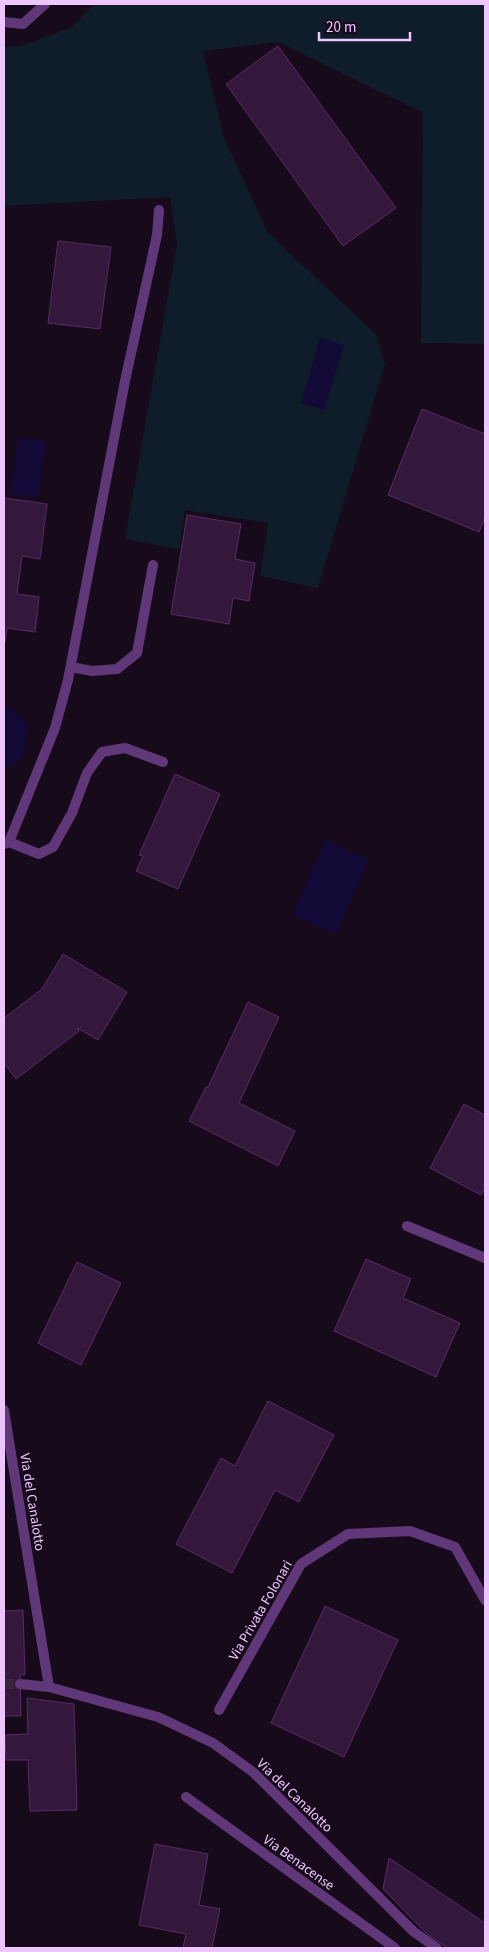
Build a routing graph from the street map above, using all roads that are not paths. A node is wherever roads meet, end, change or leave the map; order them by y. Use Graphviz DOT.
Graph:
graph roads {
  1 [pos="45,4"];
  2 [pos="4,22"];
  3 [pos="159,210"];
  4 [pos="153,566"];
  5 [pos="71,667"];
  6 [pos="163,762"];
  7 [pos="6,843"];
  8 [pos="407,1226"];
  9 [pos="485,1258"];
  10 [pos="4,1410"];
  11 [pos="485,1600"];
  12 [pos="20,1684"];
  13 [pos="49,1687"];
  14 [pos="219,1710"];
  15 [pos="186,1797"];
  16 [pos="395,1948"];
  17 [pos="437,1948"];
  1 -- 2 [label="street"];
  3 -- 5 [label="street"];
  4 -- 5 [label="street"];
  5 -- 7 [label="street"];
  6 -- 7 [label="street"];
  8 -- 9 [label="street"];
  10 -- 13 [label="street, Via del Canalotto"];
  11 -- 14 [label="street, Via Privata Folonari"];
  12 -- 13 [label="street, Via del Canalotto"];
  13 -- 17 [label="street, Via del Canalotto"];
  15 -- 16 [label="street, Via Benacense"];
}
